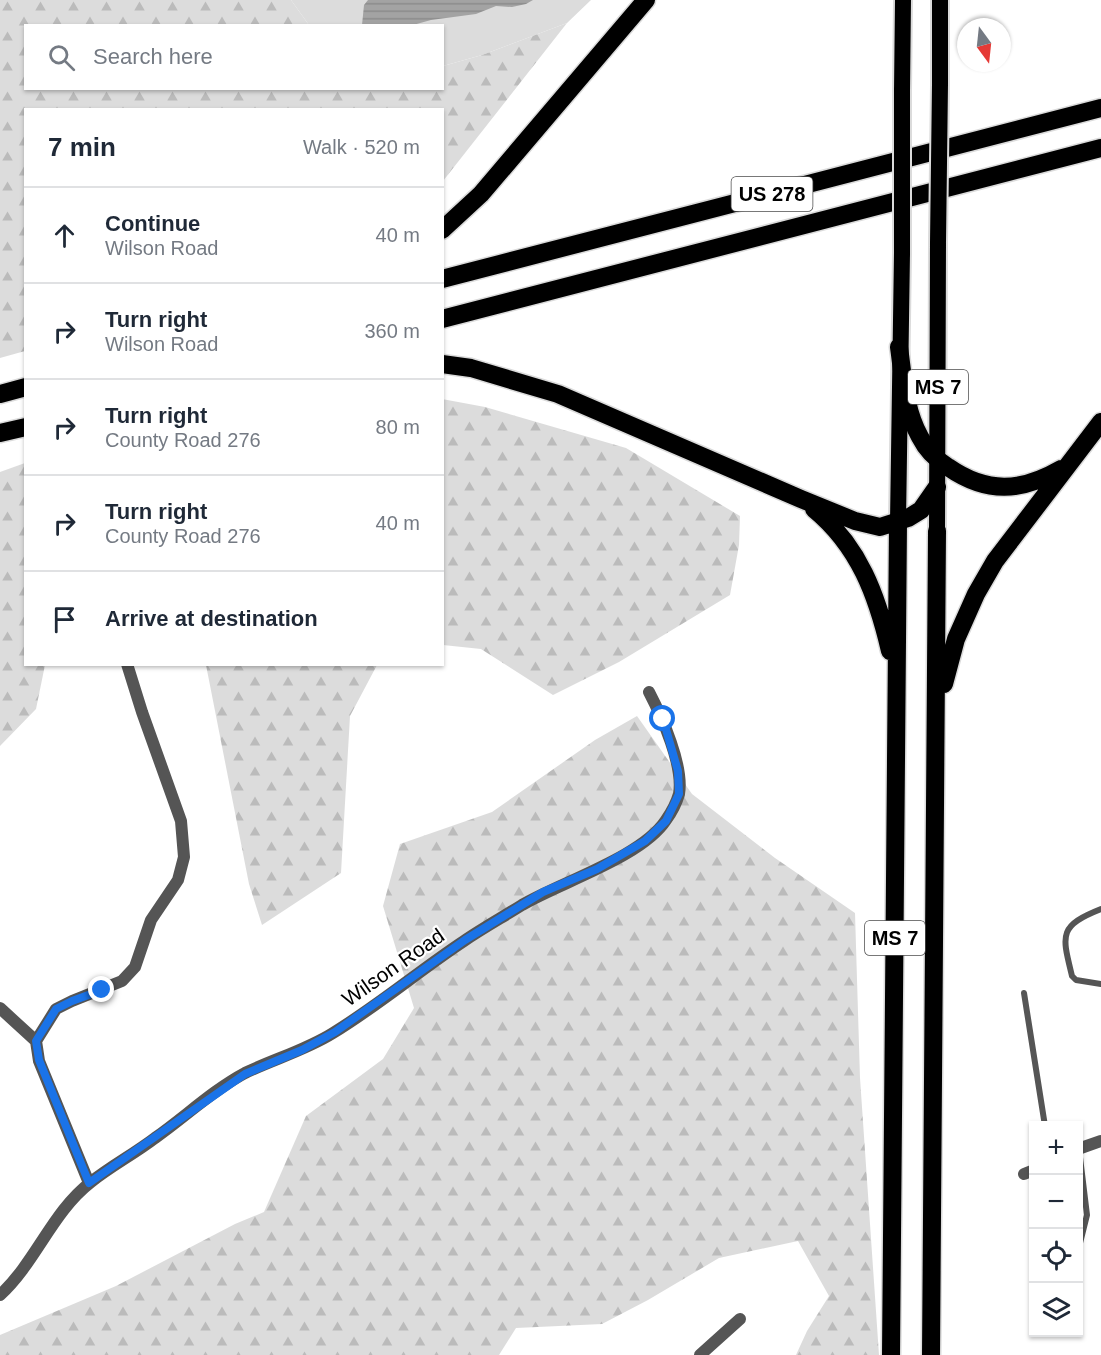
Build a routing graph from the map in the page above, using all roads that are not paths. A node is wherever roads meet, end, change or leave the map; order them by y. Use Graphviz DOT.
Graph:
graph roads {
  1 [pos="646,0"];
  2 [pos="903,0"];
  3 [pos="940,0"];
  4 [pos="1101,108"];
  5 [pos="1101,148"];
  6 [pos="444,229"];
  7 [pos="444,278"];
  8 [pos="444,318"];
  9 [pos="899,347"];
  10 [pos="444,364"];
  11 [pos="24,388"];
  12 [pos="0,394"];
  13 [pos="1101,422"];
  14 [pos="24,427"];
  15 [pos="0,433"];
  16 [pos="937,459"];
  17 [pos="1070,464"];
  18 [pos="937,487"];
  19 [pos="801,499"];
  20 [pos="898,522"];
  21 [pos="937,531"];
  22 [pos="128,666"];
  23 [pos="897,682"];
  24 [pos="649,693"];
  25 [pos="936,760"];
  26 [pos="1101,909"];
  27 [pos="1101,984"];
  28 [pos="1024,993"];
  29 [pos="0,1008"];
  30 [pos="36,1041"];
  31 [pos="1044,1121"];
  32 [pos="1101,1141"];
  33 [pos="1083,1148"];
  34 [pos="1082,1175"];
  35 [pos="89,1183"];
  36 [pos="1083,1231"];
  37 [pos="0,1295"];
  38 [pos="740,1319"];
  39 [pos="700,1355"];
  40 [pos="891,1355"];
  41 [pos="931,1355"];
  1 -- 6 [label="highway"];
  2 -- 9 [label="highway, MS 7, bridge"];
  3 -- 16 [label="highway, MS 7, bridge"];
  4 -- 7 [label="highway, US 278"];
  5 -- 8 [label="highway, US 278"];
  9 -- 16 [label="highway"];
  9 -- 20 [label="highway, MS 7"];
  10 -- 19 [label="highway"];
  11 -- 12 [label="highway"];
  13 -- 17 [label="highway"];
  14 -- 15 [label="highway"];
  16 -- 17 [label="highway"];
  16 -- 18 [label="highway, MS 7"];
  17 -- 25 [label="highway"];
  18 -- 20 [label="highway"];
  18 -- 21 [label="highway, MS 7"];
  19 -- 20 [label="highway"];
  19 -- 23 [label="highway"];
  20 -- 23 [label="highway, MS 7"];
  21 -- 25 [label="highway, MS 7"];
  22 -- 30 [label="street"];
  23 -- 40 [label="highway, MS 7"];
  24 -- 35 [label="street, Wilson Road"];
  25 -- 41 [label="highway, MS 7"];
  26 -- 27 [label="lane"];
  28 -- 31 [label="lane"];
  29 -- 30 [label="street"];
  30 -- 35 [label="street"];
  32 -- 33 [label="street"];
  34 -- 36 [label="lane"];
  35 -- 37 [label="street, Wilson Road"];
  38 -- 39 [label="street"];
}
